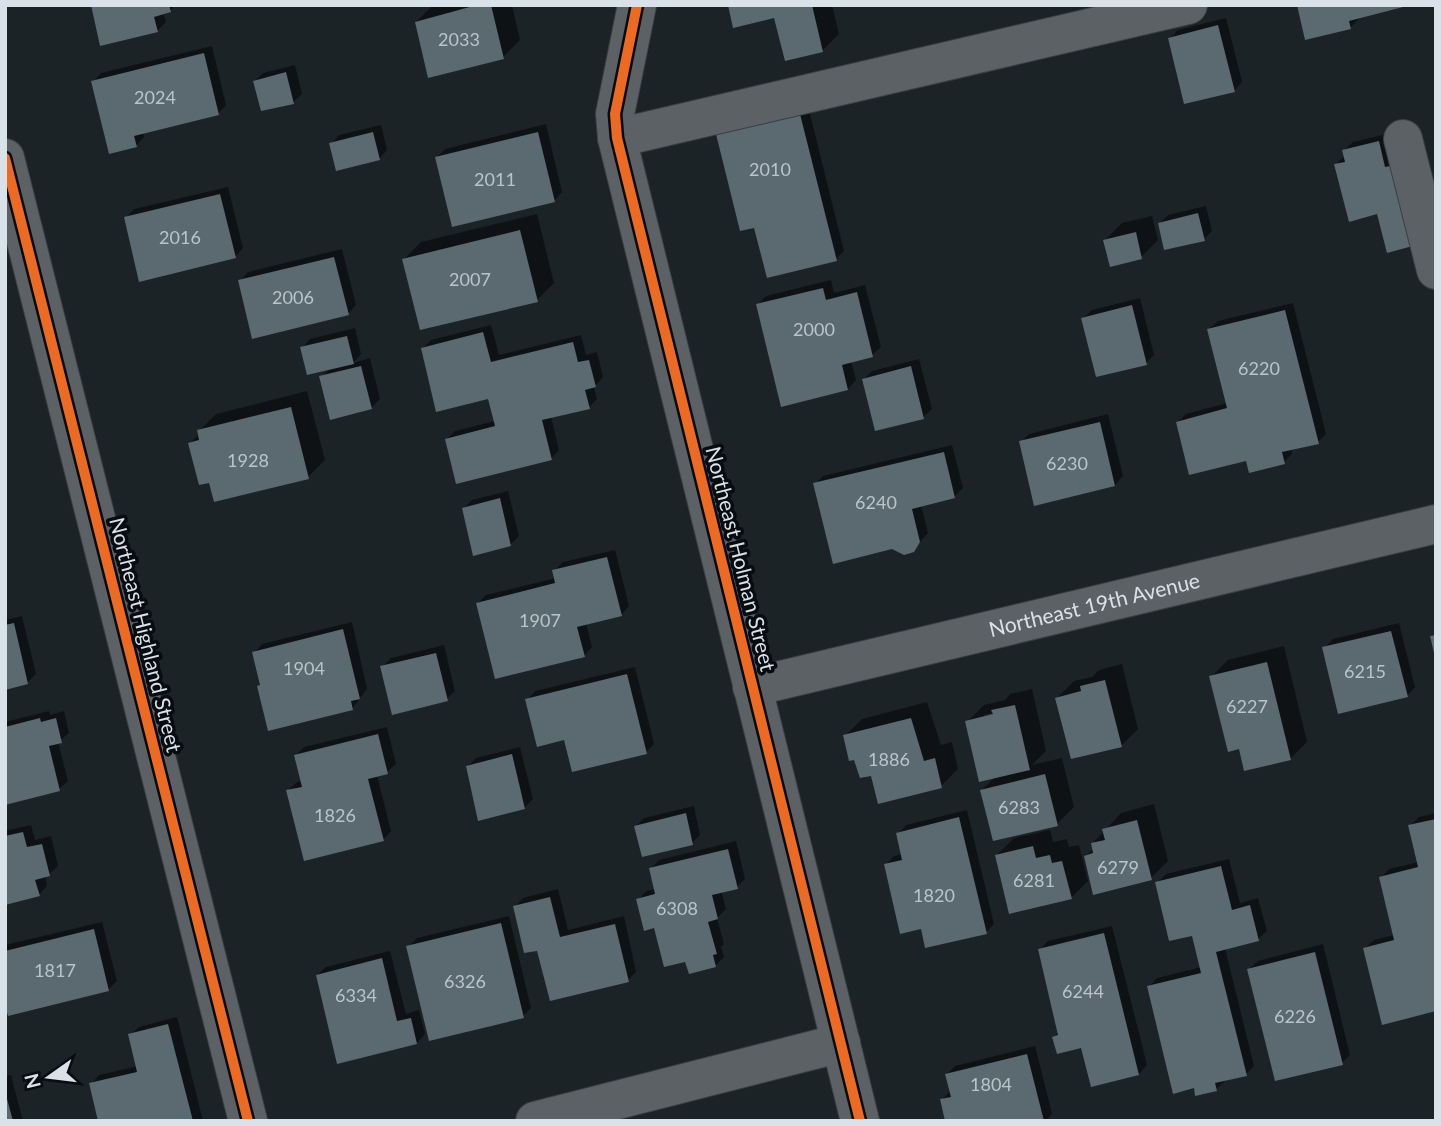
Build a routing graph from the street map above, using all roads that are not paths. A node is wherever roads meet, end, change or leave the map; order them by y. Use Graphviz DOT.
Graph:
graph roads {
  1 [pos="637,5"];
  2 [pos="1188,5"];
  3 [pos="617,138"];
  4 [pos="1403,139"];
  5 [pos="5,158"];
  6 [pos="1436,270"];
  7 [pos="1436,524"];
  8 [pos="752,687"];
  9 [pos="841,1043"];
  10 [pos="248,1121"];
  11 [pos="535,1121"];
  12 [pos="860,1121"];
  1 -- 3 [label="street, Northeast Holman Street"];
  2 -- 3 [label="street"];
  3 -- 8 [label="street, Northeast Holman Street"];
  4 -- 6 [label="street"];
  5 -- 10 [label="street, Northeast Highland Street"];
  7 -- 8 [label="street, Northeast 19th Avenue"];
  8 -- 9 [label="street, Northeast Holman Street"];
  9 -- 11 [label="street"];
  9 -- 12 [label="street, Northeast Holman Street"];
}
